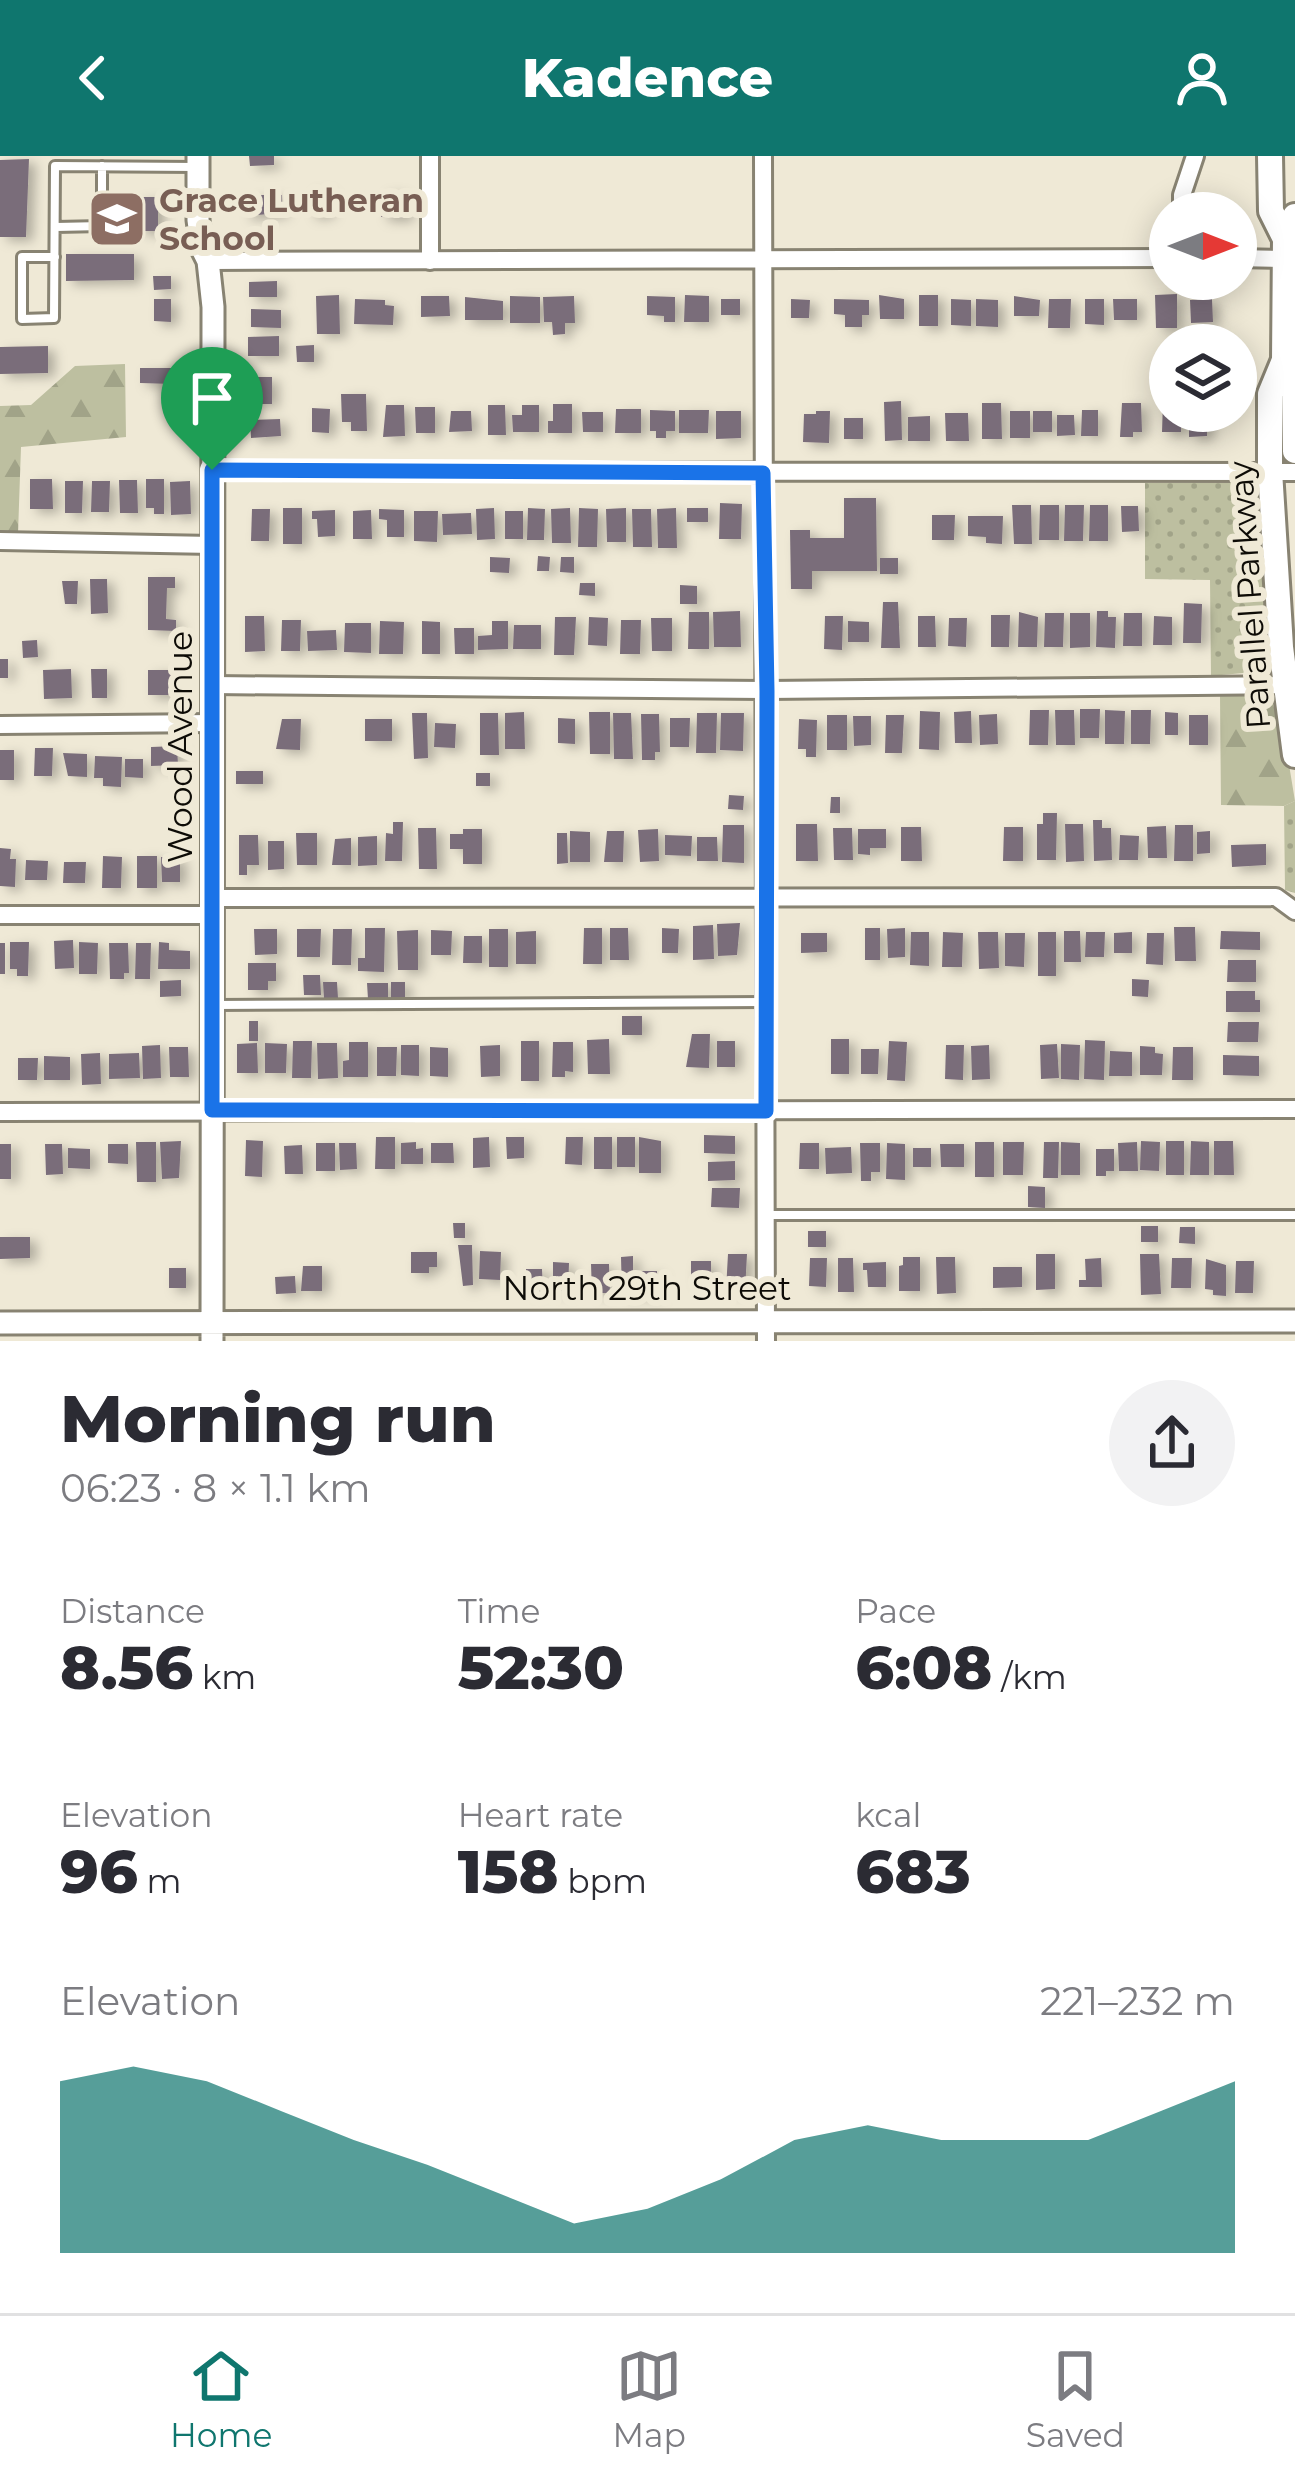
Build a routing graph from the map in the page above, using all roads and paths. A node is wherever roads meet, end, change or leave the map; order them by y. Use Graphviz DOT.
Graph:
graph roads {
  1 [pos="430,156"];
  2 [pos="763,156"];
  3 [pos="1195,156"];
  4 [pos="1270,156"];
  5 [pos="199,162"];
  6 [pos="102,166"];
  7 [pos="1183,192"];
  8 [pos="55,227"];
  9 [pos="1290,249"];
  10 [pos="1257,254"];
  11 [pos="55,257"];
  12 [pos="764,258"];
  13 [pos="1149,258"];
  14 [pos="208,261"];
  15 [pos="430,261"];
  16 [pos="1289,360"];
  17 [pos="1295,451"];
  18 [pos="212,470"];
  19 [pos="1283,472"];
  20 [pos="763,473"];
  21 [pos="0,541"];
  22 [pos="213,544"];
  23 [pos="1290,684"];
  24 [pos="213,685"];
  25 [pos="767,691"];
  26 [pos="213,723"];
  27 [pos="0,724"];
  28 [pos="1295,755"];
  29 [pos="767,899"];
  30 [pos="213,907"];
  31 [pos="1294,909"];
  32 [pos="0,915"];
  33 [pos="767,1002"];
  34 [pos="212,1005"];
  35 [pos="1295,1108"];
  36 [pos="212,1110"];
  37 [pos="766,1111"];
  38 [pos="0,1112"];
  39 [pos="766,1215"];
  40 [pos="1295,1215"];
  41 [pos="1295,1321"];
  42 [pos="0,1323"];
  43 [pos="212,1331"];
  44 [pos="766,1331"];
  1 -- 15 [label="street"];
  2 -- 12 [label="street"];
  3 -- 7 [label="street"];
  4 -- 9 [label="main road, Parallel Parkway"];
  5 -- 6 [label="lane"];
  5 -- 14 [label="street, Wood Avenue"];
  6 -- 8 [label="lane"];
  6 -- 8 [label="lane"];
  8 -- 11 [label="lane"];
  9 -- 10 [label="street"];
  9 -- 16 [label="main road, Parallel Parkway"];
  11 -- 11 [label="lane"];
  12 -- 13 [label="street"];
  12 -- 15 [label="street"];
  12 -- 20 [label="street"];
  14 -- 15 [label="street"];
  14 -- 18 [label="street, Wood Avenue"];
  16 -- 17 [label="main road, Parallel Parkway"];
  16 -- 19 [label="main road, Parallel Parkway"];
  18 -- 20 [label="street"];
  18 -- 22 [label="street, Wood Avenue"];
  19 -- 20 [label="street"];
  19 -- 23 [label="main road, Parallel Parkway"];
  20 -- 25 [label="street"];
  21 -- 22 [label="street"];
  22 -- 24 [label="street, Wood Avenue"];
  23 -- 25 [label="street"];
  23 -- 28 [label="main road, Parallel Parkway"];
  24 -- 25 [label="street"];
  24 -- 26 [label="street, Wood Avenue"];
  25 -- 29 [label="street"];
  26 -- 27 [label="street"];
  26 -- 30 [label="street, Wood Avenue"];
  29 -- 30 [label="street"];
  29 -- 31 [label="street"];
  29 -- 33 [label="street"];
  30 -- 32 [label="street"];
  30 -- 34 [label="street, Wood Avenue"];
  33 -- 34 [label="lane"];
  33 -- 37 [label="street"];
  34 -- 36 [label="street, Wood Avenue"];
  35 -- 37 [label="street"];
  36 -- 37 [label="street"];
  36 -- 38 [label="street"];
  36 -- 43 [label="street, Wood Avenue"];
  37 -- 39 [label="street"];
  39 -- 40 [label="lane"];
  39 -- 44 [label="street"];
  41 -- 44 [label="street, North 29th Street"];
  42 -- 43 [label="street, North 29th Street"];
  43 -- 44 [label="street, North 29th Street"];
}
